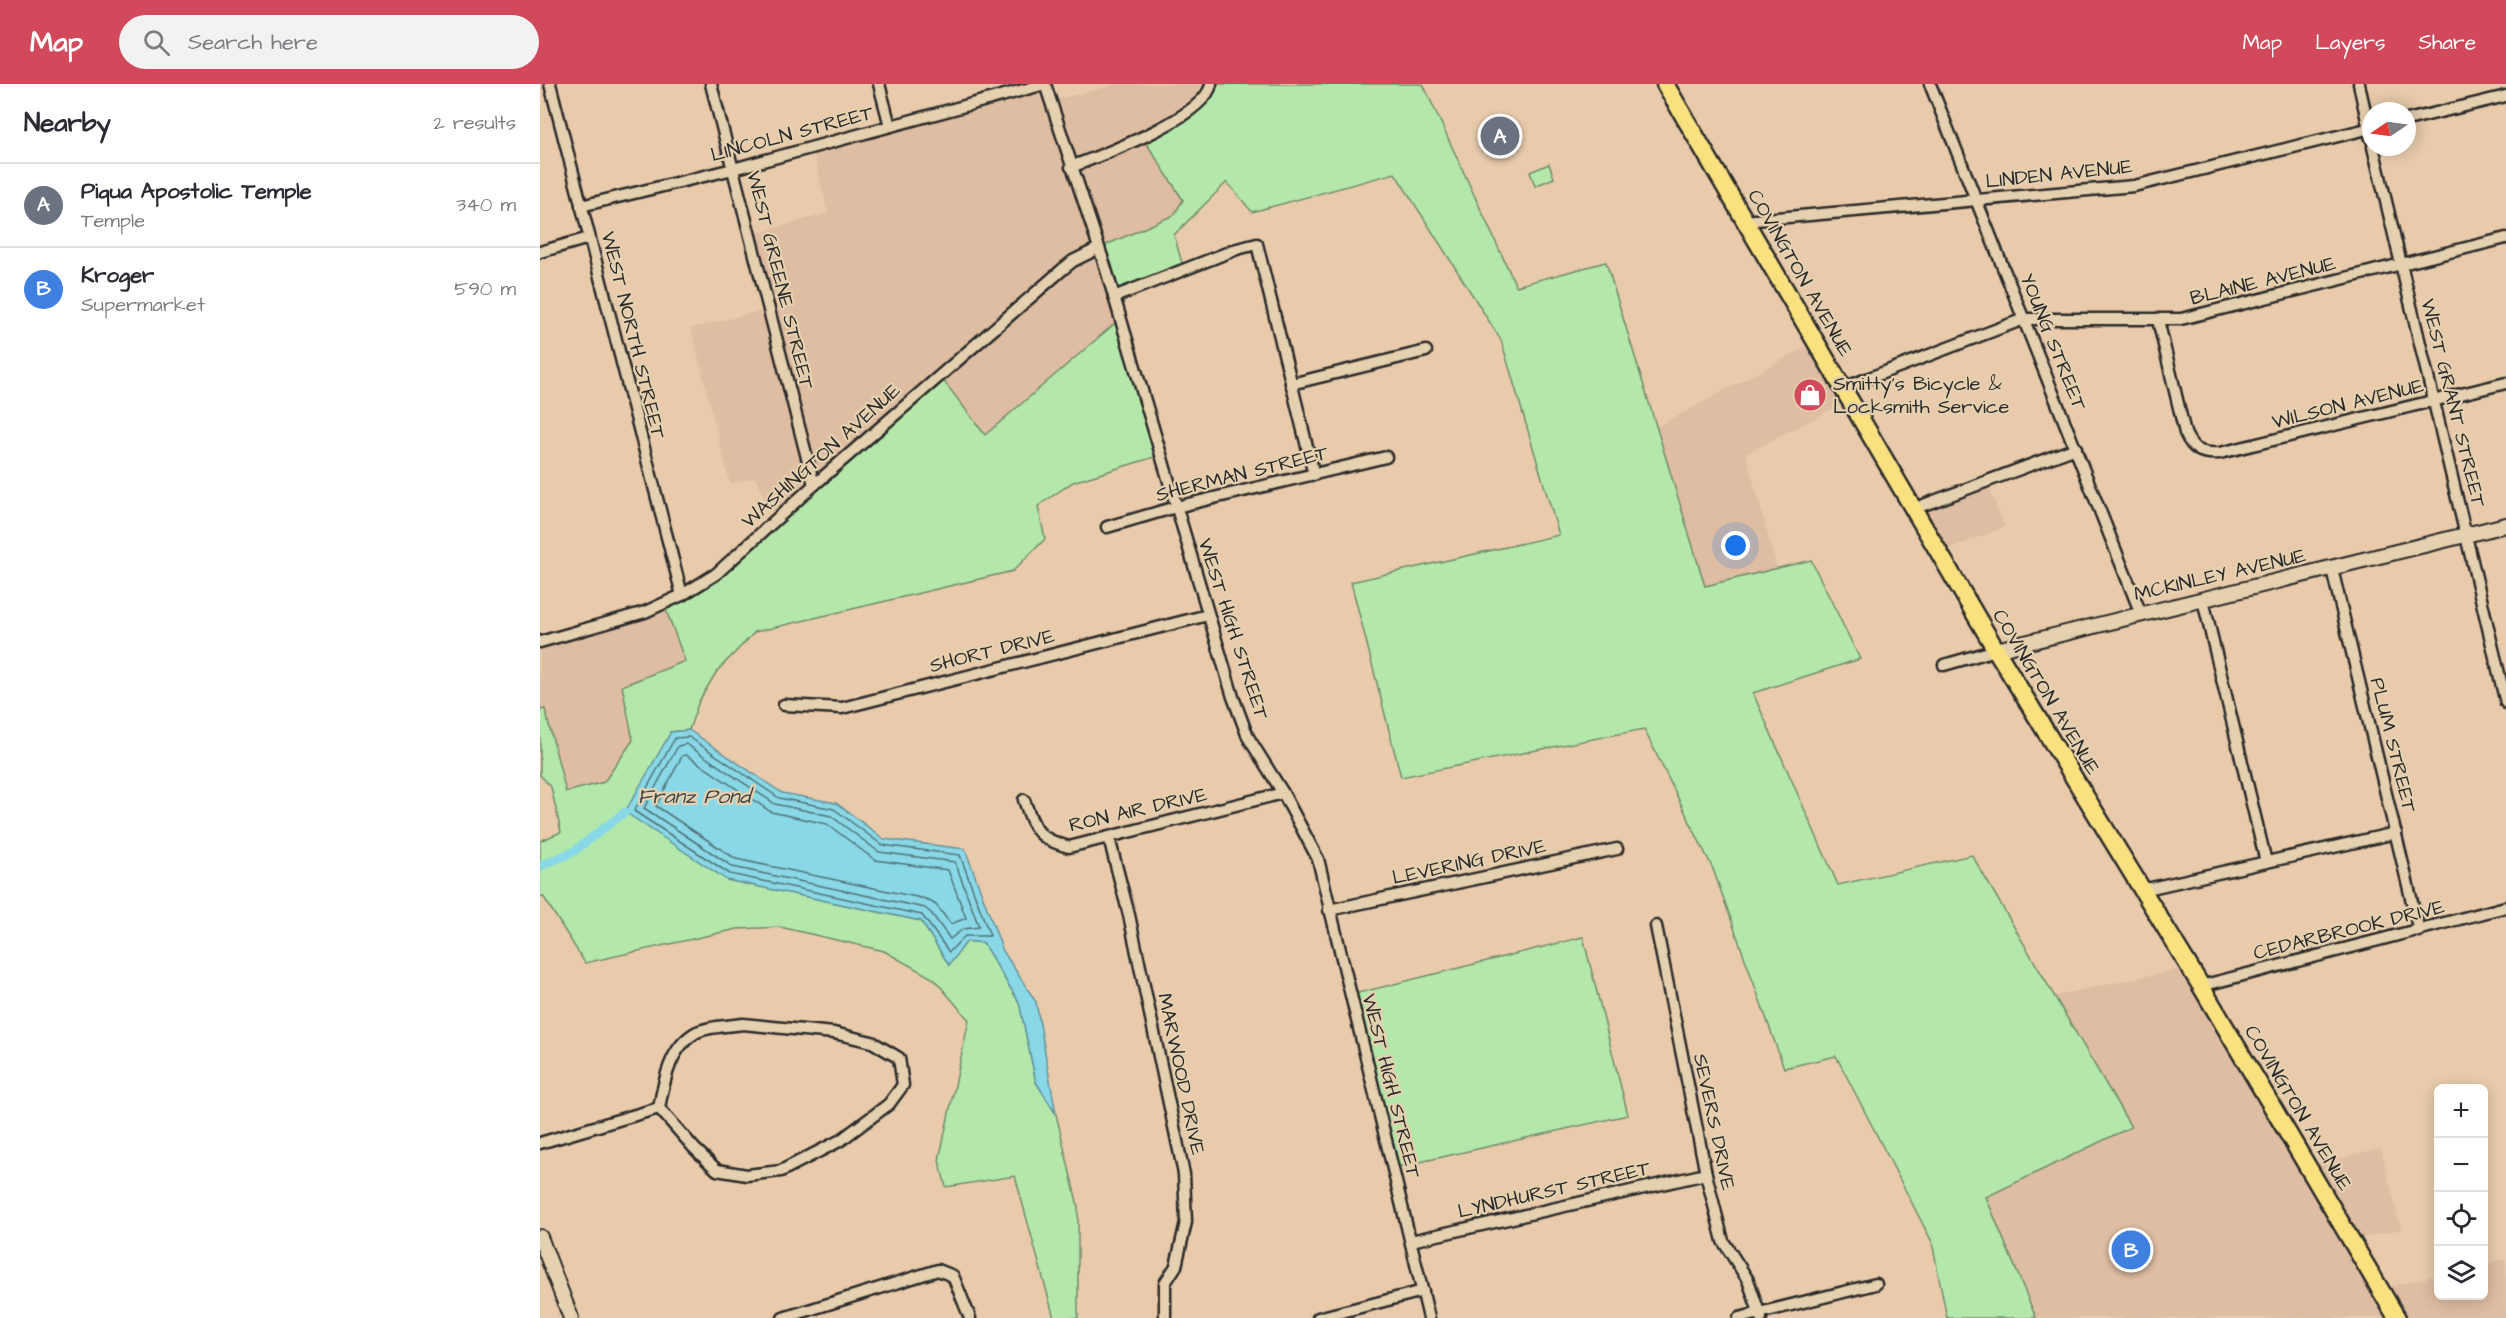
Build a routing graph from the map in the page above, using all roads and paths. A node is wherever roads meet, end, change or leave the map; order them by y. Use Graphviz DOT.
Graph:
graph roads {
  1 [pos="550,84"];
  2 [pos="711,84"];
  3 [pos="879,84"];
  4 [pos="1045,84"];
  5 [pos="1665,84"];
  6 [pos="1930,84"];
  7 [pos="2359,84"];
  8 [pos="1211,86"];
  9 [pos="2506,96"];
  10 [pos="2363,102"];
  11 [pos="2416,118"];
  12 [pos="890,126"];
  13 [pos="2362,134"];
  14 [pos="2375,156"];
  15 [pos="1071,167"];
  16 [pos="733,169"];
  17 [pos="1977,201"];
  18 [pos="581,206"];
  19 [pos="1744,221"];
  20 [pos="589,238"];
  21 [pos="2506,238"];
  22 [pos="1099,248"];
  23 [pos="540,252"];
  24 [pos="2401,265"];
  25 [pos="1114,297"];
  26 [pos="2024,319"];
  27 [pos="2158,320"];
  28 [pos="1426,351"];
  29 [pos="2506,383"];
  30 [pos="1291,384"];
  31 [pos="1843,388"];
  32 [pos="2434,401"];
  33 [pos="2076,448"];
  34 [pos="1386,457"];
  35 [pos="1314,475"];
  36 [pos="814,485"];
  37 [pos="1176,507"];
  38 [pos="1913,509"];
  39 [pos="2506,525"];
  40 [pos="1107,527"];
  41 [pos="2467,535"];
  42 [pos="2332,569"];
  43 [pos="682,595"];
  44 [pos="2203,600"];
  45 [pos="2141,614"];
  46 [pos="1208,615"];
  47 [pos="540,642"];
  48 [pos="1996,650"];
  49 [pos="1944,665"];
  50 [pos="2506,703"];
  51 [pos="784,705"];
  52 [pos="1283,793"];
  53 [pos="1024,800"];
  54 [pos="2396,833"];
  55 [pos="1109,838"];
  56 [pos="1617,849"];
  57 [pos="2266,862"];
  58 [pos="2142,890"];
  59 [pos="2506,907"];
  60 [pos="1329,910"];
  61 [pos="1656,926"];
  62 [pos="2419,931"];
  63 [pos="2201,986"];
  64 [pos="659,1108"];
  65 [pos="540,1143"];
  66 [pos="1706,1174"];
  67 [pos="540,1237"];
  68 [pos="1411,1241"];
  69 [pos="1876,1284"];
  70 [pos="1423,1292"];
  71 [pos="1760,1315"];
  72 [pos="571,1318"];
  73 [pos="783,1318"];
  74 [pos="970,1318"];
  75 [pos="1165,1318"];
  76 [pos="1318,1318"];
  77 [pos="1429,1318"];
  78 [pos="1739,1318"];
  79 [pos="2397,1318"];
  1 -- 18 [label="street, WEST NORTH STREET"];
  2 -- 16 [label="street, WEST GREENE STREET"];
  3 -- 12 [label="street"];
  4 -- 12 [label="street, LINCOLN STREET"];
  4 -- 15 [label="street, WEST HIGH STREET"];
  5 -- 19 [label="main road, COVINGTON AVENUE"];
  6 -- 17 [label="street, YOUNG STREET"];
  7 -- 10 [label="street"];
  8 -- 15 [label="street"];
  9 -- 11 [label="street"];
  12 -- 16 [label="street, LINCOLN STREET"];
  13 -- 17 [label="street, LINDEN AVENUE"];
  14 -- 24 [label="street, WEST GRANT STREET"];
  15 -- 22 [label="street, WEST HIGH STREET"];
  16 -- 18 [label="street, LINCOLN STREET"];
  16 -- 36 [label="street, WEST GREENE STREET"];
  17 -- 19 [label="street, LINDEN AVENUE"];
  17 -- 26 [label="street, YOUNG STREET"];
  18 -- 20 [label="street, WEST NORTH STREET"];
  19 -- 31 [label="main road, COVINGTON AVENUE"];
  20 -- 23 [label="street"];
  20 -- 43 [label="street, WEST NORTH STREET"];
  21 -- 24 [label="street, BLAINE AVENUE"];
  22 -- 25 [label="street, WEST HIGH STREET"];
  22 -- 36 [label="street, WASHINGTON AVENUE"];
  24 -- 27 [label="street, BLAINE AVENUE"];
  24 -- 32 [label="street, WEST GRANT STREET"];
  25 -- 30 [label="street"];
  25 -- 37 [label="street, WEST HIGH STREET"];
  26 -- 27 [label="street, BLAINE AVENUE"];
  26 -- 31 [label="street"];
  26 -- 33 [label="street, YOUNG STREET"];
  27 -- 32 [label="street, WILSON AVENUE"];
  28 -- 30 [label="street"];
  29 -- 32 [label="street, WILSON AVENUE"];
  30 -- 35 [label="street"];
  31 -- 38 [label="main road, COVINGTON AVENUE"];
  32 -- 41 [label="street, WEST GRANT STREET"];
  33 -- 38 [label="street"];
  33 -- 45 [label="street, YOUNG STREET"];
  34 -- 35 [label="street, SHERMAN STREET"];
  35 -- 37 [label="street, SHERMAN STREET"];
  36 -- 43 [label="street, WASHINGTON AVENUE"];
  37 -- 40 [label="street, SHERMAN STREET"];
  37 -- 46 [label="street, WEST HIGH STREET"];
  38 -- 48 [label="main road, COVINGTON AVENUE"];
  39 -- 41 [label="street, MCKINLEY AVENUE"];
  41 -- 42 [label="street, MCKINLEY AVENUE"];
  41 -- 50 [label="street, WEST GRANT STREET"];
  42 -- 44 [label="street, MCKINLEY AVENUE"];
  42 -- 54 [label="street, PLUM STREET"];
  43 -- 47 [label="street, WASHINGTON AVENUE"];
  44 -- 45 [label="street, MCKINLEY AVENUE"];
  44 -- 57 [label="street"];
  45 -- 48 [label="street, MCKINLEY AVENUE"];
  46 -- 51 [label="street, SHORT DRIVE"];
  46 -- 52 [label="street, WEST HIGH STREET"];
  48 -- 49 [label="street, MCKINLEY AVENUE"];
  48 -- 58 [label="main road, COVINGTON AVENUE"];
  52 -- 55 [label="street, RON AIR DRIVE"];
  52 -- 60 [label="street, WEST HIGH STREET"];
  53 -- 55 [label="street, RON AIR DRIVE"];
  54 -- 57 [label="street"];
  54 -- 62 [label="street, PLUM STREET"];
  55 -- 75 [label="street, MARWOOD DRIVE"];
  56 -- 60 [label="street, LEVERING DRIVE"];
  57 -- 58 [label="street"];
  58 -- 63 [label="main road, COVINGTON AVENUE"];
  59 -- 62 [label="street, CEDARBROOK DRIVE"];
  60 -- 68 [label="street, WEST HIGH STREET"];
  61 -- 66 [label="street, SEVERS DRIVE"];
  62 -- 63 [label="street, CEDARBROOK DRIVE"];
  63 -- 79 [label="main road, COVINGTON AVENUE"];
  64 -- 64 [label="street"];
  64 -- 65 [label="street"];
  66 -- 68 [label="street, LYNDHURST STREET"];
  66 -- 71 [label="street, SEVERS DRIVE"];
  67 -- 72 [label="street"];
  68 -- 70 [label="street, WEST HIGH STREET"];
  69 -- 71 [label="street"];
  70 -- 76 [label="street"];
  70 -- 77 [label="street, WEST HIGH STREET"];
  71 -- 78 [label="street"];
  73 -- 74 [label="street"];
}
